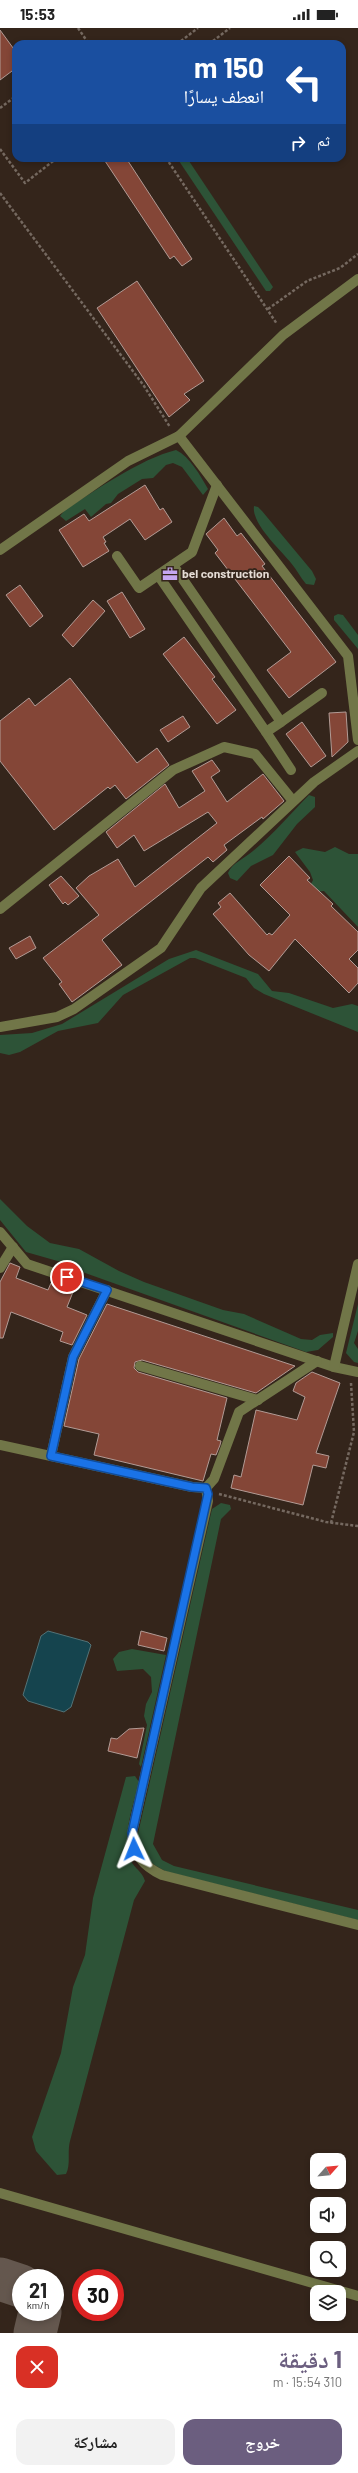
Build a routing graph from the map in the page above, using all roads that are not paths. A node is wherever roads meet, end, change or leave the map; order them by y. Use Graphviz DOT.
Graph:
graph roads {
  1 [pos="358,279"];
  2 [pos="179,436"];
  3 [pos="217,485"];
  4 [pos="0,550"];
  5 [pos="117,556"];
  6 [pos="174,565"];
  7 [pos="158,575"];
  8 [pos="322,694"];
  9 [pos="281,722"];
  10 [pos="266,732"];
  11 [pos="358,740"];
  12 [pos="358,751"];
  13 [pos="292,770"];
  14 [pos="294,801"];
  15 [pos="0,909"];
  16 [pos="0,1027"];
  17 [pos="0,1232"];
  18 [pos="13,1247"];
  19 [pos="358,1264"];
  20 [pos="0,1268"];
  21 [pos="107,1290"];
  22 [pos="317,1361"];
  23 [pos="140,1366"];
  24 [pos="334,1367"];
  25 [pos="354,1371"];
  26 [pos="245,1396"];
  27 [pos="258,1400"];
  28 [pos="239,1412"];
  29 [pos="0,1445"];
  30 [pos="51,1456"];
  31 [pos="206,1488"];
  32 [pos="358,1925"];
  33 [pos="0,2193"];
  34 [pos="358,2296"];
  1 -- 2 [label="street"];
  2 -- 3 [label="street"];
  2 -- 4 [label="street"];
  3 -- 6 [label="street"];
  3 -- 11 [label="street"];
  5 -- 7 [label="street"];
  6 -- 7 [label="street"];
  6 -- 9 [label="street"];
  7 -- 10 [label="street"];
  8 -- 9 [label="street"];
  9 -- 10 [label="street"];
  10 -- 13 [label="street"];
  12 -- 14 [label="street"];
  14 -- 15 [label="street"];
  14 -- 16 [label="street"];
  17 -- 18 [label="street"];
  18 -- 20 [label="street"];
  18 -- 21 [label="street"];
  19 -- 24 [label="street"];
  21 -- 22 [label="street"];
  21 -- 30 [label="street"];
  22 -- 24 [label="street"];
  22 -- 27 [label="street"];
  23 -- 26 [label="street"];
  24 -- 25 [label="street"];
  26 -- 27 [label="street"];
  26 -- 28 [label="street"];
  27 -- 28 [label="street"];
  28 -- 31 [label="street"];
  29 -- 30 [label="street"];
  30 -- 31 [label="street"];
  31 -- 32 [label="street"];
  33 -- 34 [label="street"];
}
